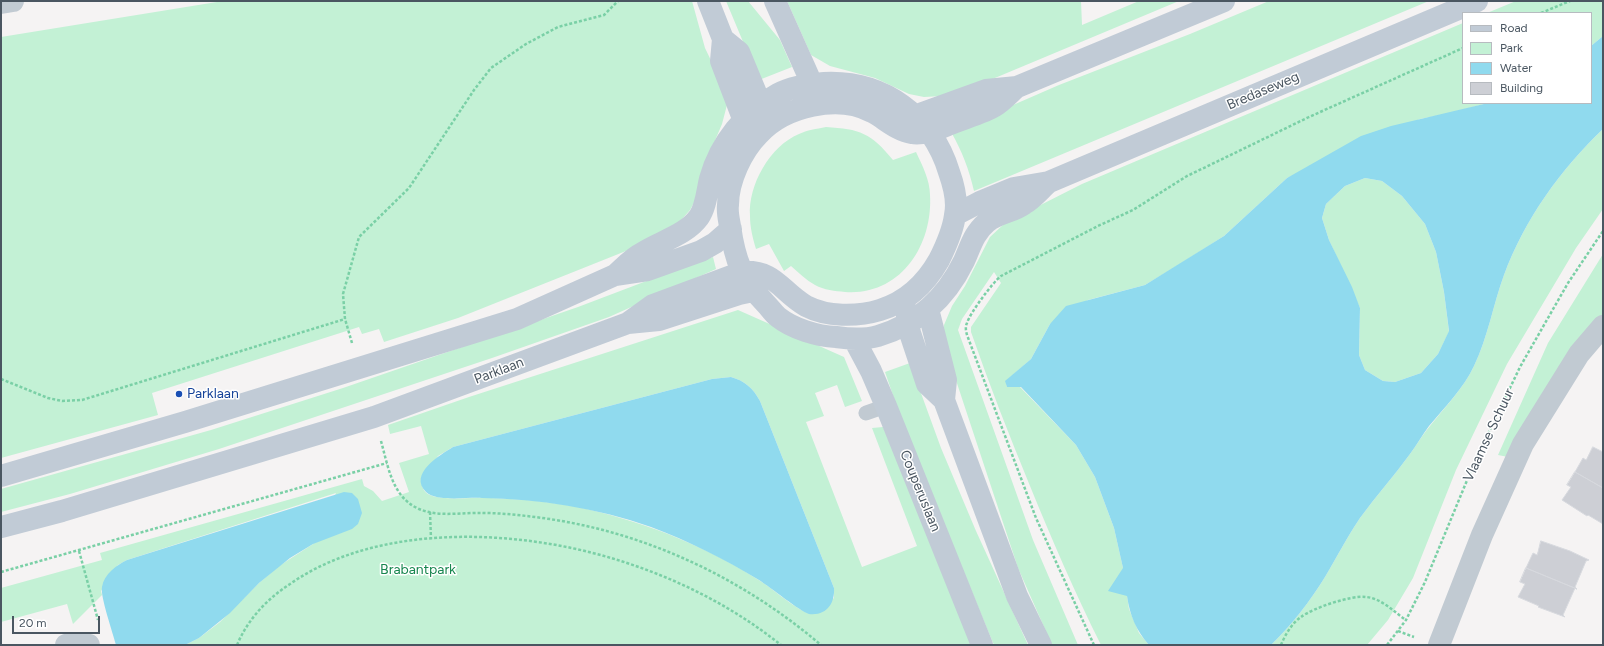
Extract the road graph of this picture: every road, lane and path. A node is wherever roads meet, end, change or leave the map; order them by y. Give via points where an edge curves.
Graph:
1 (13, 1) edge
2 (618, 1) edge
3 (708, 1) edge
4 (775, 1) edge
5 (1224, 1) edge
6 (1477, 1) edge
7 (1570, 1) edge
8 (1, 3) edge
9 (1543, 12) edge
10 (723, 39) junction
11 (1462, 48) edge
12 (812, 84) junction
13 (1017, 87) junction
14 (761, 105) junction
15 (914, 116) junction
16 (744, 120) junction
17 (768, 126) junction
18 (930, 132) junction
19 (1049, 182) junction
20 (956, 215) junction
21 (730, 229) junction
22 (1603, 231) edge
23 (742, 272) junction
24 (615, 275) junction
25 (753, 291) junction
26 (904, 299) junction
27 (928, 309) junction
28 (345, 319) junction
29 (628, 323) junction
30 (908, 324) junction
31 (1603, 326) edge
32 (854, 339) junction
33 (359, 368) junction
34 (1, 379) edge
35 (944, 400) junction
36 (374, 417) junction
37 (387, 463) junction
38 (1, 476) edge
39 (430, 512) junction
40 (1, 527) edge
41 (431, 539) junction
42 (79, 551) junction
43 (1, 572) edge
44 (1406, 620) junction
45 (99, 623) dead end
46 (66, 645) edge
47 (89, 645) edge
48 (237, 645) edge
49 (781, 645) edge
50 (821, 645) edge
51 (982, 645) edge
52 (1041, 645) edge
53 (1094, 645) edge
54 (1282, 645) edge
55 (1387, 645) edge
56 (1439, 645) edge

1 - 8 street
2 - 28 path via 604,15 558,27 526,44 492,68 474,90 409,188 359,237 343,294
3 - 10 main road
4 - 12 main road
5 - 13 main road
6 - 19 main road, Bredaseweg
7 - 9 path
10 - 14 main road via 739,52
10 - 16 main road via 721,60
11 - 53 path via 1212,164 1133,210 1001,276 968,320 966,335 1036,518
12 - 14 main road via 779,94
12 - 15 main road via 842,82 860,85 900,103
13 - 15 main road via 986,90
13 - 18 main road via 994,107
14 - 16 main road
14 - 17 main road
15 - 18 main road
16 - 24 main road via 733,131 717,160 700,215 691,226 641,253
17 - 18 main road via 788,113 804,107 840,104 871,111 903,130 913,133
17 - 21 main road via 748,149 734,176 728,206
18 - 20 main road via 948,166 956,199
19 - 20 main road, Bredaseweg via 1014,188
19 - 27 main road, Bredaseweg via 1024,205 999,214 987,222 974,236 965,260 944,294
20 - 26 main road via 950,237 932,273
21 - 23 main road
21 - 24 main road via 715,243 701,251 648,270
22 - 44 path, Vlaamse Schuur via 1568,283 1520,367 1475,461 1425,582
23 - 25 main road
23 - 26 main road via 755,271 768,275 806,306 822,312 840,315 878,311
23 - 29 main road, Parklaan via 653,305
24 - 33 main road via 517,319
25 - 29 main road, Parklaan via 659,320
25 - 32 main road via 778,317 793,325 827,336
26 - 30 main road
27 - 30 main road
27 - 35 main road via 946,380
28 - 33 path
28 - 34 path via 82,400 62,401 48,398
29 - 36 main road, Parklaan
30 - 32 main road via 877,336
30 - 35 main road via 927,384
31 - 56 street via 1579,354 1523,444 1482,535
32 - 51 main road, Couperuslaan via 871,371 876,409
33 - 38 main road via 177,425
35 - 52 main road via 1017,596
36 - 37 path
36 - 40 main road, Parklaan via 77,507
37 - 39 path via 401,496 418,509
37 - 42 path
39 - 41 path
39 - 50 path via 509,514 570,522 652,545 737,584 775,609
41 - 48 path via 363,550 313,569 265,604 254,616
41 - 49 path via 477,538 542,542 610,558 670,578 742,617
42 - 43 path
42 - 45 path
44 - 54 path via 1377,600 1366,597 1352,598 1302,616 1286,634
44 - 55 path, Vlaamse Schuur
46 - 47 street

